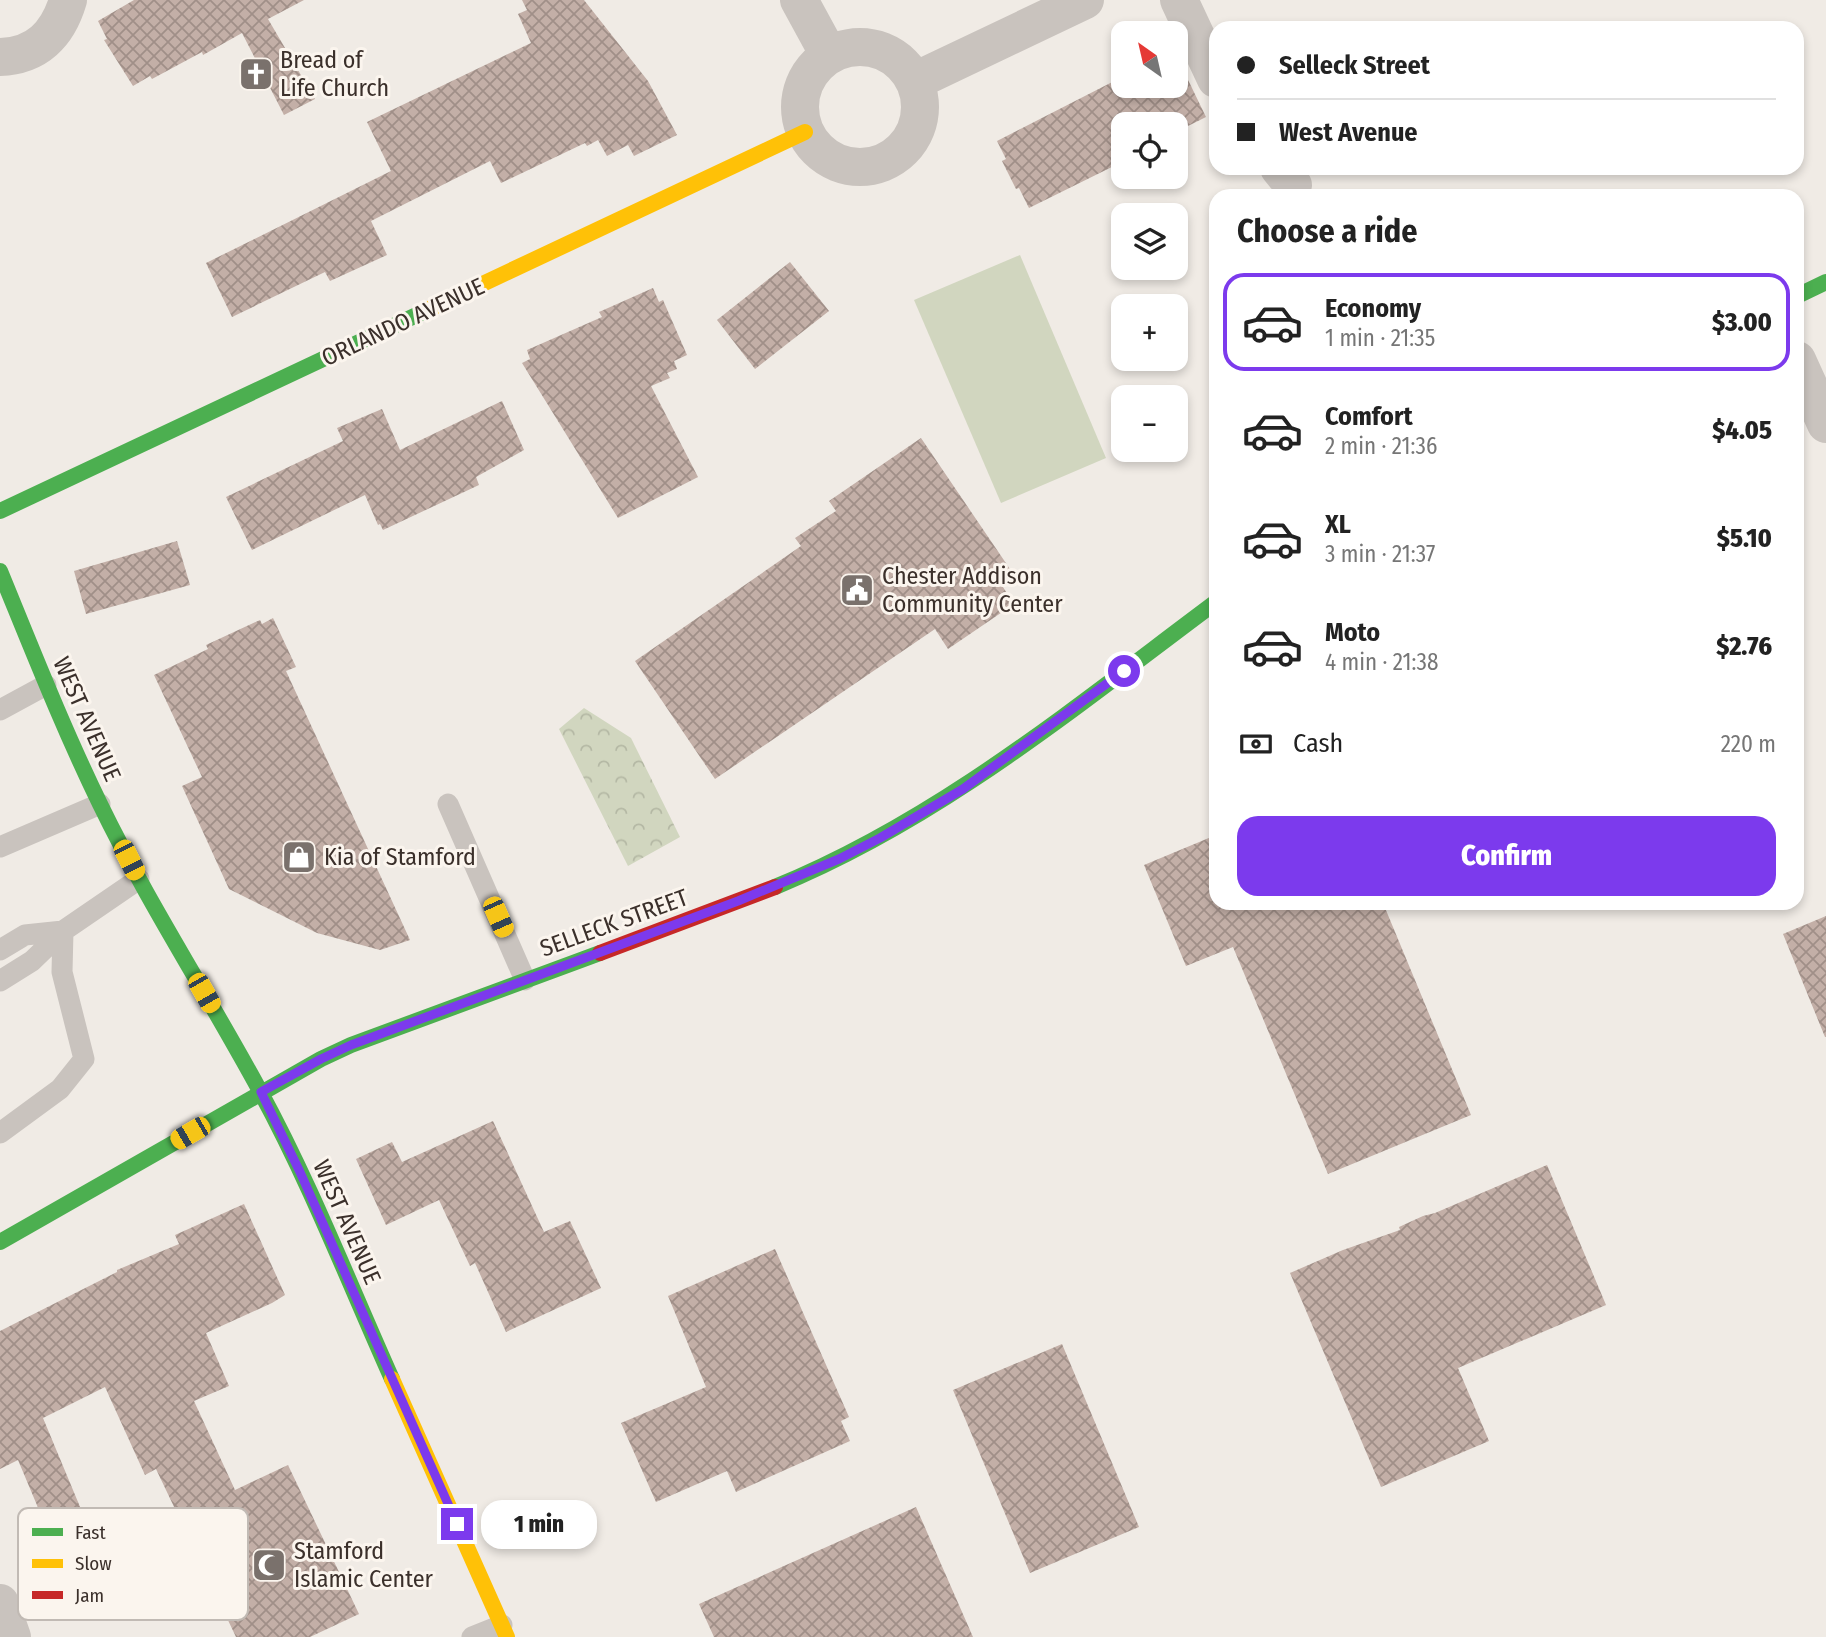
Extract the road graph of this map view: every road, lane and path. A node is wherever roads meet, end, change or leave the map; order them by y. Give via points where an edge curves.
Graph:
1 (68, 0) edge
2 (799, 0) edge
3 (1084, 0) edge
4 (1180, 0) edge
5 (829, 55) junction
6 (0, 57) edge
7 (1209, 64) edge
8 (915, 81) junction
9 (805, 132) junction
10 (1826, 282) edge
11 (1804, 293) edge
12 (1804, 375) edge
13 (1826, 424) edge
14 (0, 511) edge
15 (0, 571) edge
16 (1209, 607) edge
17 (46, 685) junction
18 (0, 710) edge
19 (448, 803) dead end
20 (100, 804) junction
21 (0, 848) edge
22 (139, 879) junction
23 (63, 931) junction
24 (0, 950) edge
25 (525, 980) junction
26 (0, 981) edge
27 (261, 1092) junction
28 (0, 1133) edge
29 (0, 1242) edge
30 (0, 1603) edge
31 (505, 1631) edge
32 (12, 1637) edge
33 (472, 1637) edge

1 - 6 street via 63,19 51,36 35,49
2 - 5 street
3 - 8 street
4 - 7 street
5 - 8 street via 853,47 878,49 899,61
5 - 9 street via 808,76 800,104
8 - 9 street via 920,106 915,132 898,154 874,166 846,166 822,154
9 - 14 street, ORLANDO AVENUE
10 - 11 street
12 - 13 street
15 - 17 street, WEST AVENUE
16 - 25 street, SELLECK STREET via 997,766 880,838 760,893
17 - 18 lane
17 - 20 street, WEST AVENUE
19 - 25 lane
20 - 21 lane
20 - 22 street, WEST AVENUE
22 - 23 lane
22 - 27 street, WEST AVENUE
23 - 24 lane via 25,935
23 - 26 lane via 32,961
23 - 28 lane via 62,972 84,1059 60,1089
25 - 27 street, SELLECK STREET via 351,1045
27 - 29 street, SELLECK STREET
27 - 31 street, WEST AVENUE
30 - 32 street
31 - 33 lane

